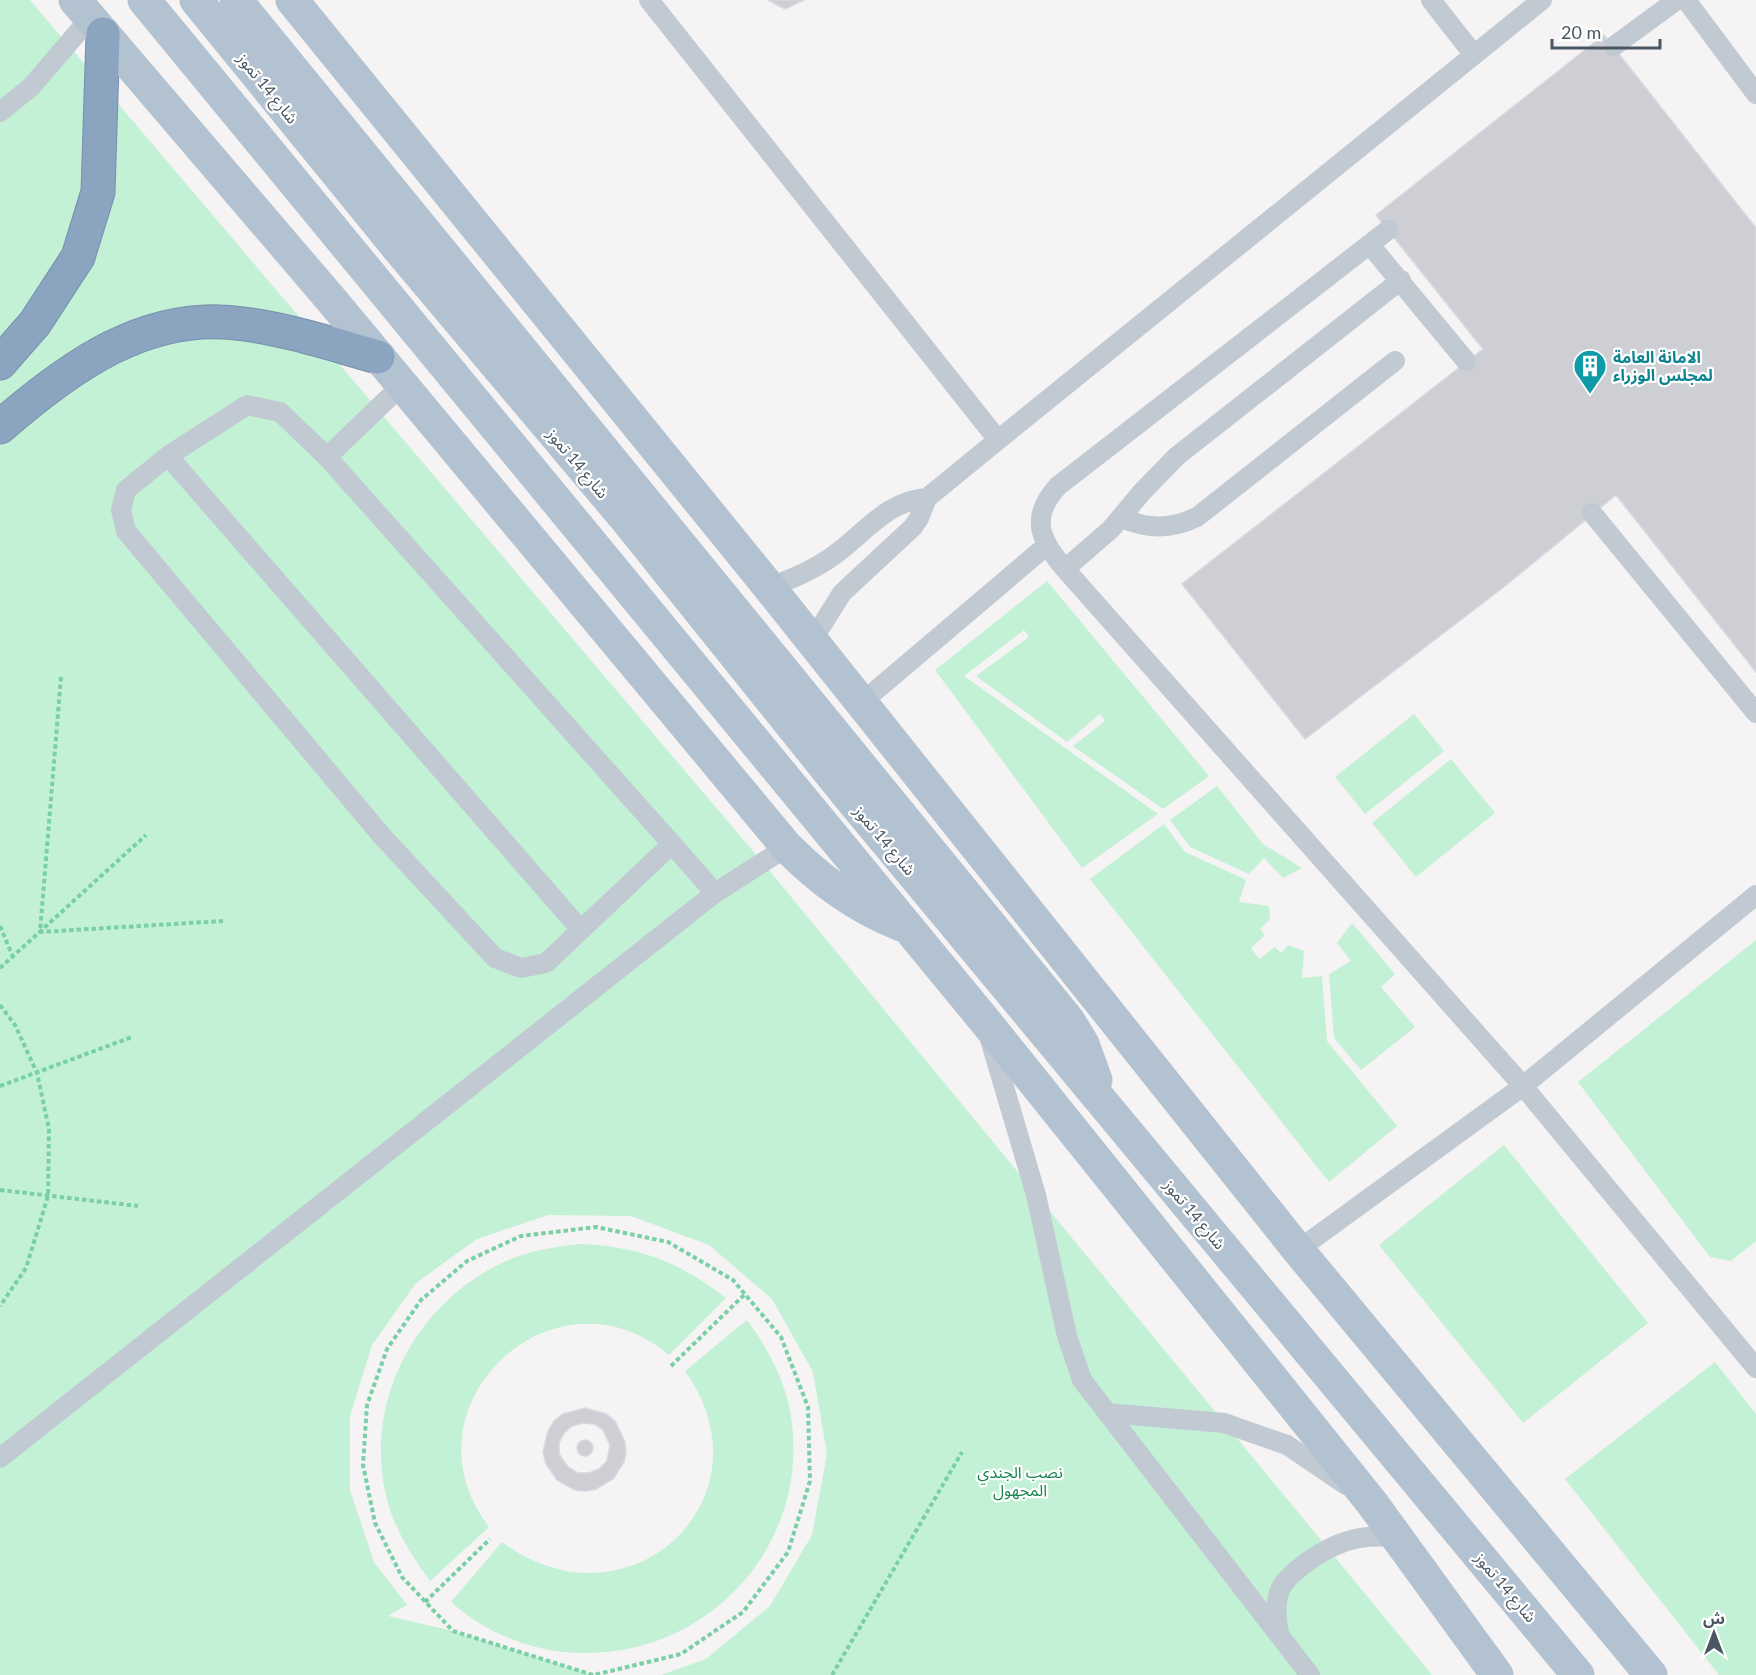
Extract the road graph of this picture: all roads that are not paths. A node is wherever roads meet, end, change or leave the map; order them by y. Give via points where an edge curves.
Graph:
1 (144, 0) edge
2 (196, 0) edge
3 (236, 0) edge
4 (649, 0) edge
5 (1431, 0) edge
6 (1542, 0) edge
7 (1677, 0) edge
8 (1686, 0) edge
9 (299, 6) edge
10 (89, 17) edge
11 (1614, 46) dead end
12 (1474, 55) junction
13 (1756, 94) edge
14 (0, 112) edge
15 (1388, 230) dead end
16 (1370, 244) junction
17 (1401, 280) junction
18 (378, 357) junction
19 (1395, 361) dead end
20 (1466, 361) dead end
21 (0, 363) edge
22 (402, 385) junction
23 (0, 427) edge
24 (998, 440) junction
25 (168, 456) junction
26 (327, 457) junction
27 (927, 498) junction
28 (1592, 513) dead end
29 (1121, 518) junction
30 (1046, 546) junction
31 (1065, 569) junction
32 (770, 587) junction
33 (812, 641) junction
34 (861, 703) junction
35 (1756, 712) edge
36 (672, 844) junction
37 (787, 847) junction
38 (715, 893) junction
39 (1756, 895) edge
40 (908, 928) junction
41 (580, 930) junction
42 (985, 1021) junction
43 (1523, 1086) junction
44 (1100, 1099) junction
45 (1298, 1250) junction
46 (1756, 1368) edge
47 (1107, 1413) junction
48 (0, 1458) edge
49 (1372, 1503) junction
50 (1397, 1538) junction
51 (1280, 1636) junction
52 (1310, 1675) edge
53 (1497, 1675) edge
54 (1578, 1675) edge
55 (1651, 1675) edge

1 - 40 main road
2 - 44 main road, شارع 14 تموز
3 - 44 main road via 1069,1021 1095,1074
4 - 24 lane
5 - 12 lane
6 - 12 lane
7 - 11 lane
8 - 13 lane
9 - 32 main road
10 - 14 lane via 31,87
10 - 18 main road
10 - 21 highway via 98,192 78,257 35,323
12 - 24 lane
15 - 16 lane
16 - 17 lane
16 - 30 lane via 1058,486 1043,508 1041,534
17 - 20 lane
17 - 29 lane via 1177,456
18 - 22 main road
18 - 23 highway via 242,323 182,323 114,344 49,384
19 - 29 lane via 1197,517 1167,527 1136,524
22 - 26 lane
22 - 37 main road
24 - 27 lane
25 - 26 lane via 247,405 280,412
25 - 41 lane
25 - 41 lane via 126,490 121,510 126,531 382,836 495,958 520,968 546,963
26 - 36 lane
27 - 32 lane via 893,507 820,564
27 - 33 lane via 913,527 842,593
28 - 35 lane
29 - 31 lane
30 - 31 lane
30 - 34 lane
31 - 43 lane
32 - 33 main road
33 - 34 main road
34 - 45 main road
36 - 38 lane
36 - 41 lane
37 - 38 lane
37 - 40 main road via 842,896
38 - 48 lane
39 - 43 lane
40 - 42 main road
42 - 47 lane via 1036,1195 1075,1364
42 - 49 main road
43 - 45 lane
43 - 46 lane
44 - 54 main road, شارع 14 تموز
45 - 55 main road
47 - 49 lane via 1240,1427 1287,1445
47 - 51 lane
49 - 50 main road
50 - 51 lane via 1377,1535 1339,1543 1294,1572 1281,1587 1276,1604
50 - 53 main road
51 - 52 lane

